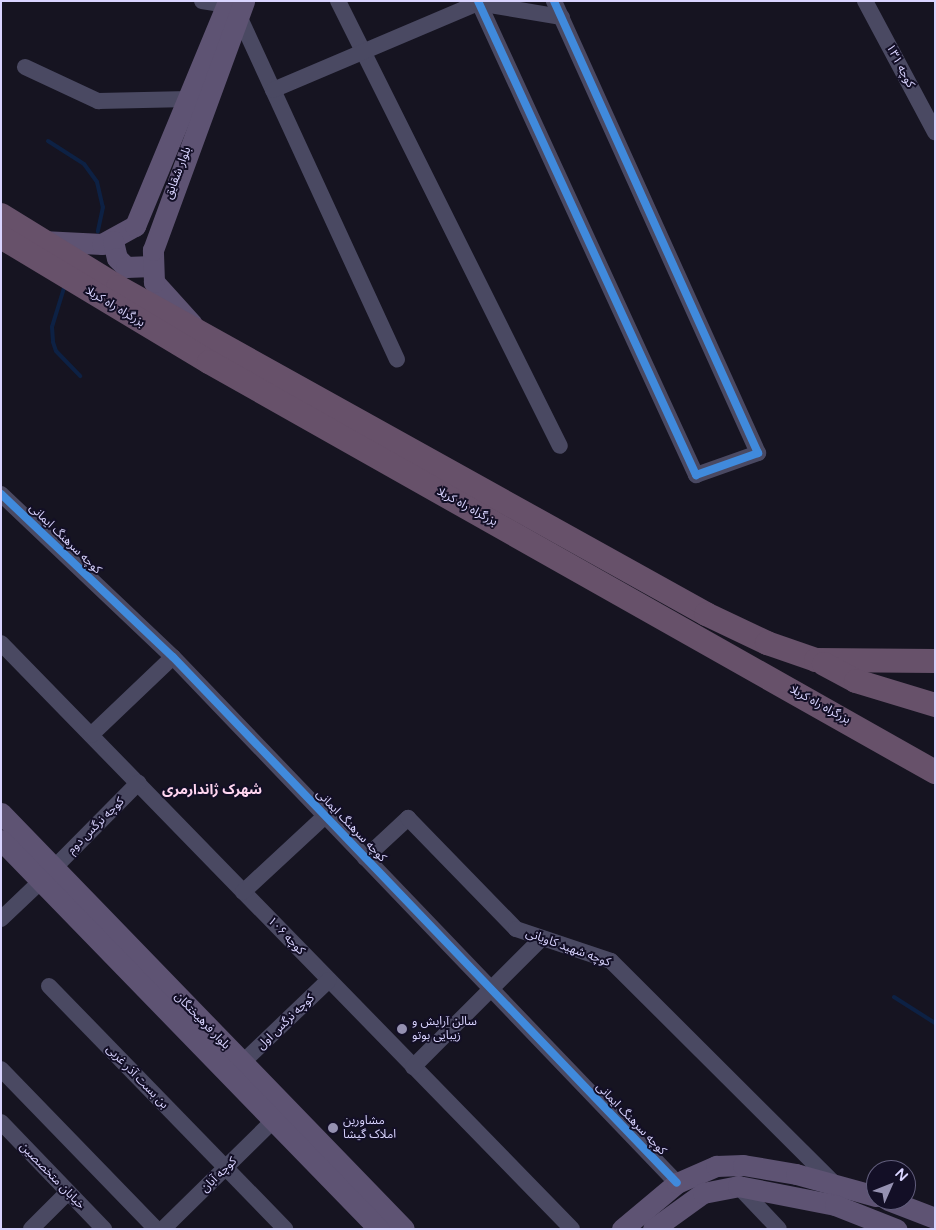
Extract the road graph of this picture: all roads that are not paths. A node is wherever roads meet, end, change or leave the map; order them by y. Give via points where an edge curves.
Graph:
1 (202, 1) edge
2 (338, 1) edge
3 (554, 1) edge
4 (865, 1) edge
5 (478, 2) edge
6 (234, 6) edge
7 (562, 17) junction
8 (363, 51) junction
9 (25, 67) dead end
10 (273, 90) junction
11 (189, 100) junction
12 (935, 132) edge
13 (1, 215) edge
14 (1, 237) edge
15 (113, 241) junction
16 (42, 242) junction
17 (152, 266) junction
18 (203, 334) junction
19 (397, 359) dead end
20 (560, 446) dead end
21 (1, 494) edge
22 (1, 643) edge
23 (173, 657) junction
24 (816, 660) junction
25 (935, 661) edge
26 (935, 705) edge
27 (862, 730) junction
28 (91, 735) junction
29 (935, 763) edge
30 (935, 772) edge
31 (138, 784) junction
32 (1, 813) edge
33 (325, 816) junction
34 (1, 840) edge
35 (365, 858) junction
36 (48, 874) junction
37 (243, 892) junction
38 (1, 919) edge
39 (542, 938) junction
40 (329, 980) junction
41 (49, 986) dead end
42 (490, 988) junction
43 (242, 1063) junction
44 (413, 1066) junction
45 (1, 1070) edge
46 (274, 1120) junction
47 (1, 1122) edge
48 (226, 1168) junction
49 (677, 1182) junction
50 (834, 1182) junction
51 (738, 1186) junction
52 (68, 1192) junction
53 (866, 1193) edge
54 (914, 1210) edge
55 (855, 1213) junction
56 (935, 1218) edge
57 (890, 1228) edge
58 (31, 1229) edge
59 (104, 1229) edge
60 (156, 1229) edge
61 (163, 1229) edge
62 (285, 1229) edge
63 (379, 1229) edge
64 (404, 1229) edge
65 (572, 1229) edge
66 (622, 1229) edge
67 (653, 1229) edge
68 (779, 1229) edge

1 - 6 street
2 - 8 street
3 - 7 street
4 - 12 street, کوچه ۱۳۱
5 - 7 street
5 - 7 street via 696,475 758,453
5 - 8 street
6 - 10 street
6 - 11 main road, بلوار شقایق
6 - 17 main road, بلوار شقایق via 161,218
8 - 10 street
8 - 20 street
9 - 11 street via 98,101
10 - 19 street
11 - 15 main road, بلوار شقایق via 143,214
13 - 16 highway, بزرگراه راه کربلا
14 - 27 highway, بزرگراه راه کربلا via 209,362
15 - 16 main road
15 - 17 main road via 117,258 126,267
16 - 18 highway, بزرگراه راه کربلا
17 - 18 main road via 154,282
18 - 24 highway, بزرگراه راه کربلا via 697,610 767,643
21 - 23 street, کوچه سرهنگ ایمانی
22 - 28 street, کوچه ۱۰۶
23 - 28 street
23 - 33 street, کوچه سرهنگ ایمانی
24 - 25 highway, بزرگراه راه کربلا
24 - 26 highway via 856,680
27 - 29 highway
27 - 30 highway, بزرگراه راه کربلا
28 - 31 street, کوچه ۱۰۶
31 - 36 street, کوچه نرگس دوم
31 - 37 street, کوچه ۱۰۶
32 - 36 main road, بلوار فرهیختگان
33 - 35 street, کوچه سرهنگ ایمانی
33 - 37 street
34 - 36 main road, بلوار فرهیختگان
35 - 39 street, کوچه شهید کاویانی via 408,818 516,929
35 - 42 street, کوچه سرهنگ ایمانی
36 - 38 street, کوچه نرگس دوم
36 - 43 main road, بلوار فرهیختگان
36 - 46 main road, بلوار فرهیختگان
37 - 40 street, کوچه ۱۰۶
39 - 42 street
39 - 50 street, کوچه شهید کاویانی via 611,961
40 - 43 street, کوچه نرگس اول
40 - 44 street, کوچه ۱۰۶
41 - 48 street, بن بست آذر غربی
42 - 44 street
42 - 49 street, کوچه سرهنگ ایمانی
43 - 64 main road, بلوار فرهیختگان
44 - 65 street, کوچه ۱۰۶
45 - 60 street
46 - 48 street, کوچه آبان
46 - 63 main road, بلوار فرهیختگان
47 - 52 street, خیابان متخصصین
48 - 61 street, کوچه آبان
48 - 62 street, بن بست آذر غربی
49 - 50 main road via 716,1166 743,1165
49 - 66 main road
50 - 53 main road
50 - 55 street, کوچه شهید کاویانی
51 - 55 main road
51 - 67 main road via 703,1193
51 - 68 street
52 - 58 street
52 - 59 street, خیابان متخصصین
54 - 56 main road
55 - 57 main road

